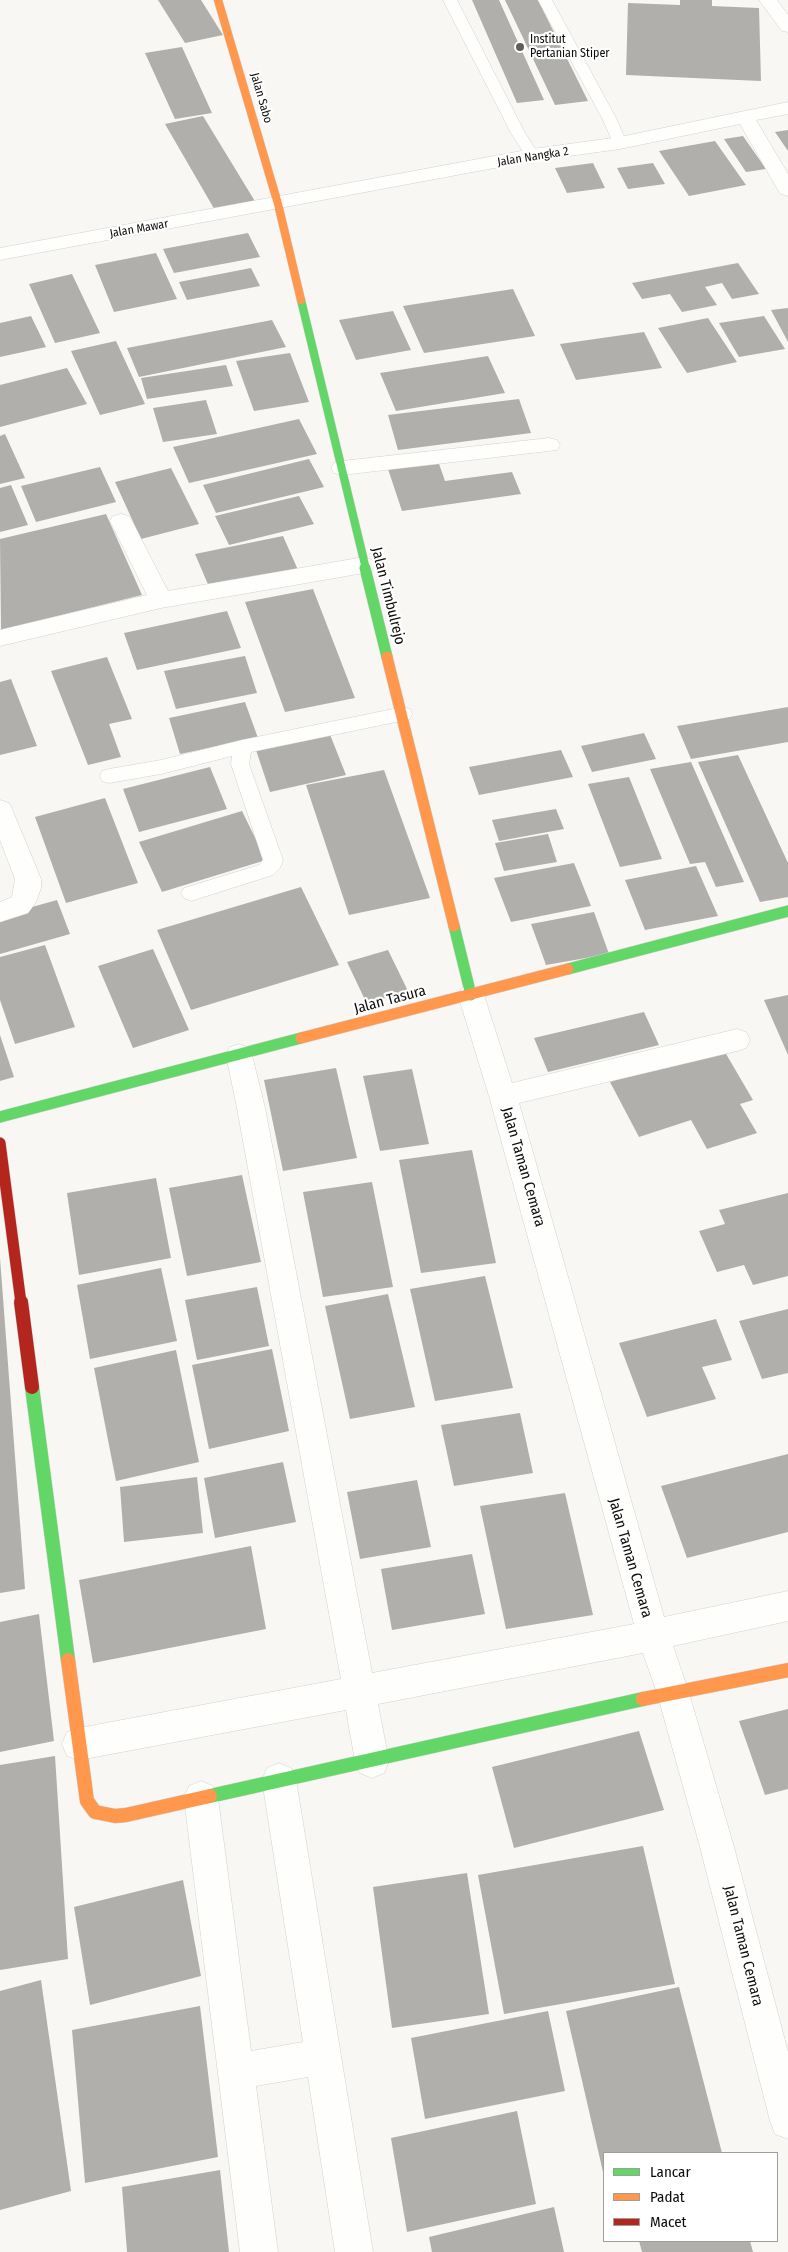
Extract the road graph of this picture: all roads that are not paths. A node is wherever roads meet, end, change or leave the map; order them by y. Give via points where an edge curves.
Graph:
1 (218, 0) edge
2 (450, 0) edge
3 (545, 0) edge
4 (768, 0) edge
5 (788, 27) edge
6 (788, 108) edge
7 (746, 117) junction
8 (620, 143) junction
9 (532, 156) junction
10 (788, 190) edge
11 (278, 204) junction
12 (0, 254) edge
13 (549, 445) dead end
14 (342, 468) junction
15 (121, 521) dead end
16 (364, 565) junction
17 (161, 600) junction
18 (0, 638) edge
19 (402, 714) junction
20 (242, 747) junction
21 (109, 776) dead end
22 (0, 809) edge
23 (191, 893) dead end
24 (0, 912) edge
25 (788, 912) edge
26 (471, 995) junction
27 (737, 1040) dead end
28 (239, 1055) junction
29 (503, 1096) junction
30 (0, 1118) edge
31 (0, 1143) edge
32 (788, 1606) edge
33 (652, 1636) junction
34 (788, 1670) edge
35 (359, 1690) junction
36 (673, 1693) junction
37 (79, 1744) junction
38 (372, 1761) junction
39 (279, 1780) junction
40 (201, 1798) junction
41 (323, 2056) junction
42 (236, 2072) junction
43 (788, 2121) edge
44 (259, 2252) edge
45 (354, 2252) edge

1 - 11 street, Jalan Sabo
2 - 9 lane
3 - 8 lane
4 - 5 street
6 - 7 street, Jalan Nangka 2
7 - 8 street, Jalan Nangka 2
7 - 10 street
8 - 9 street, Jalan Nangka 2
9 - 11 street, Jalan Nangka 2
11 - 12 street, Jalan Mawar
11 - 14 street, Jalan Timbulrejo
13 - 14 street
14 - 16 street, Jalan Timbulrejo
15 - 17 street
16 - 17 street
16 - 19 street, Jalan Timbulrejo
17 - 18 street
19 - 20 lane
19 - 26 street, Jalan Timbulrejo
20 - 21 lane
20 - 23 lane via 240,764 273,860 266,870
22 - 24 street via 24,867 28,888 26,898 19,906
25 - 26 street, Jalan Tasura
26 - 28 street, Jalan Tasura
26 - 29 street, Jalan Taman Cemara
27 - 29 street
28 - 30 street, Jalan Tasura
28 - 35 street
29 - 33 street, Jalan Taman Cemara
31 - 37 street
32 - 33 street
33 - 35 street
33 - 36 street, Jalan Taman Cemara
34 - 36 street
35 - 37 street
35 - 38 street
36 - 38 street
36 - 43 street, Jalan Taman Cemara via 717,1846
37 - 40 street via 87,1801 95,1812 115,1816
38 - 39 street
39 - 40 street
39 - 41 street
40 - 42 street
41 - 42 street
41 - 45 street
42 - 44 street

